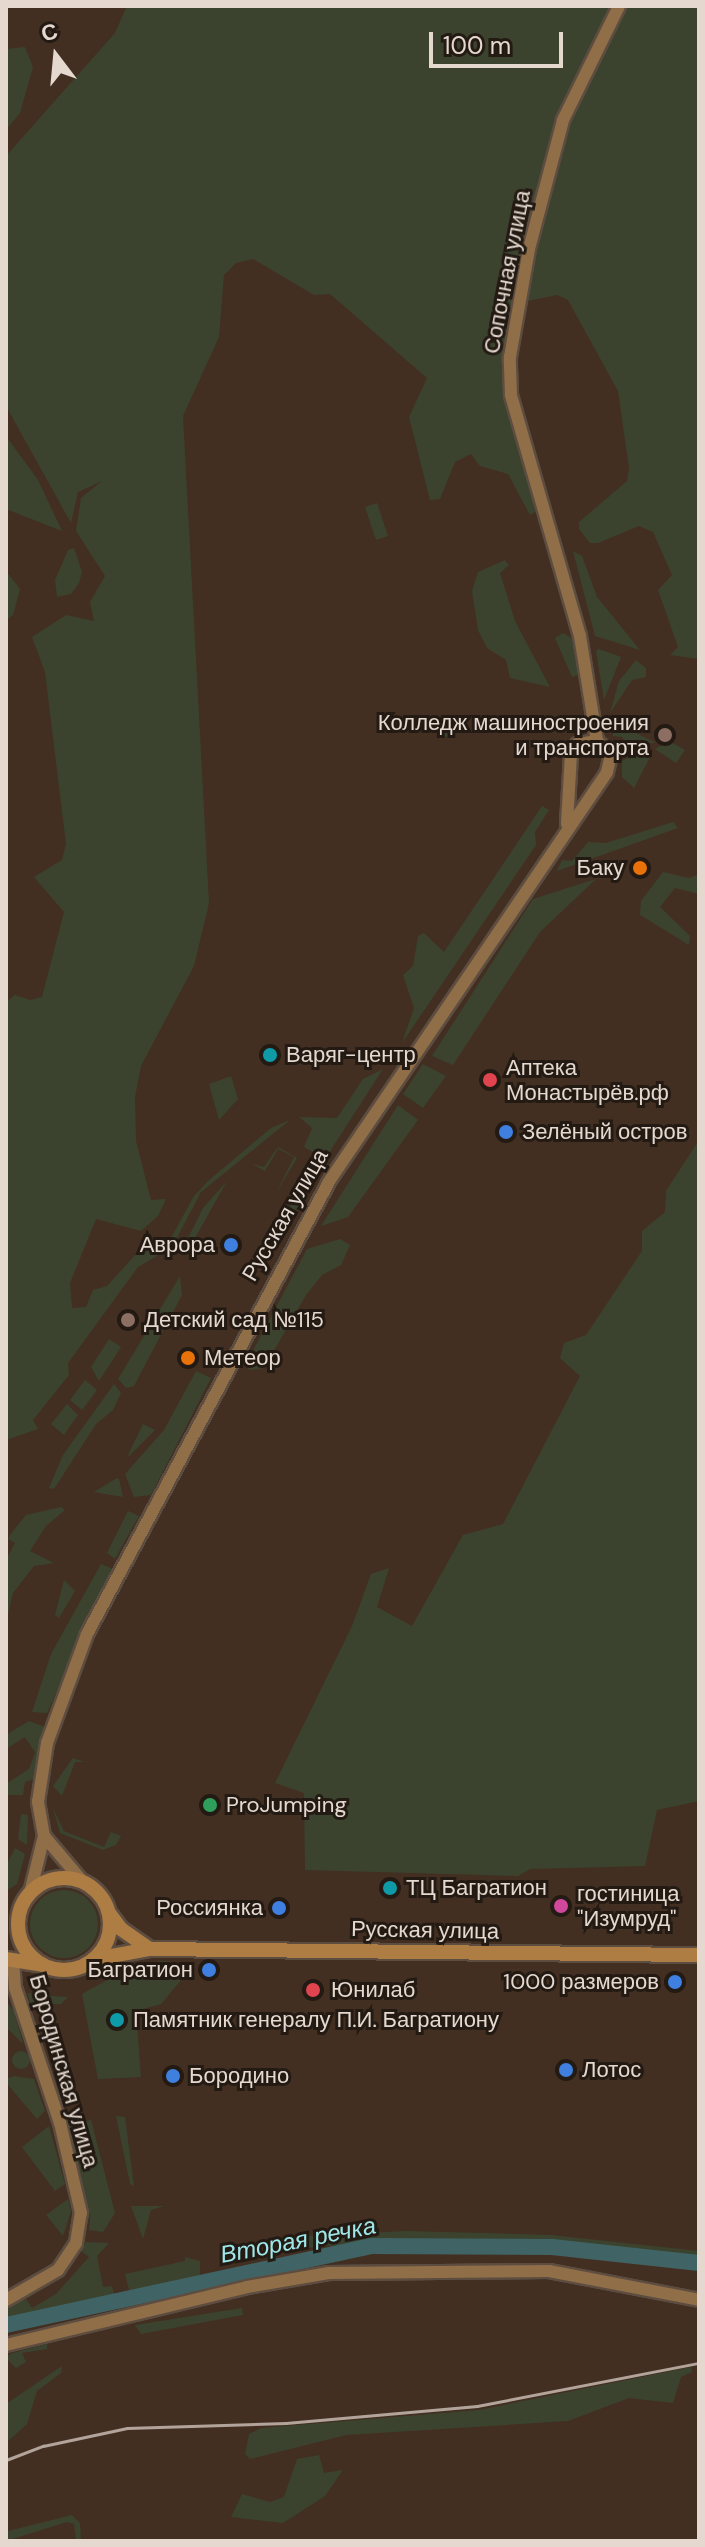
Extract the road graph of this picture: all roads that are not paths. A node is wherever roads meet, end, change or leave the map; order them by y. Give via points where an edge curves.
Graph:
1 (619, 6) edge
2 (597, 741) junction
3 (567, 824) junction
4 (44, 1836) junction
5 (83, 1882) junction
6 (30, 1893) junction
7 (20, 1912) junction
8 (109, 1913) junction
9 (6, 1926) edge
10 (150, 1949) junction
11 (699, 1955) edge
12 (95, 1959) junction
13 (10, 1960) edge
14 (43, 1965) junction
15 (6, 2300) edge
16 (699, 2300) edge
17 (6, 2345) edge

1 - 2 main road, Сопочная улица via 563,120 529,249 510,357 511,395 580,636
2 - 3 main road via 577,744 571,754
2 - 3 main road, Русская улица via 611,755 610,766
3 - 4 main road, Русская улица via 306,1219 121,1567 52,1721 39,1786
4 - 5 main road
4 - 6 main road, Русская улица
5 - 6 main road via 51,1880
5 - 8 main road via 98,1892
6 - 7 main road
7 - 9 main road
7 - 14 main road via 25,1948
8 - 10 main road via 121,1929
8 - 12 main road via 109,1936
10 - 11 main road, Русская улица
10 - 12 main road, Русская улица
12 - 14 main road via 70,1969
13 - 14 main road
13 - 15 main road, Бородинская улица via 57,2110 81,2213 76,2243 58,2270
16 - 17 main road via 549,2271 329,2273 247,2287

